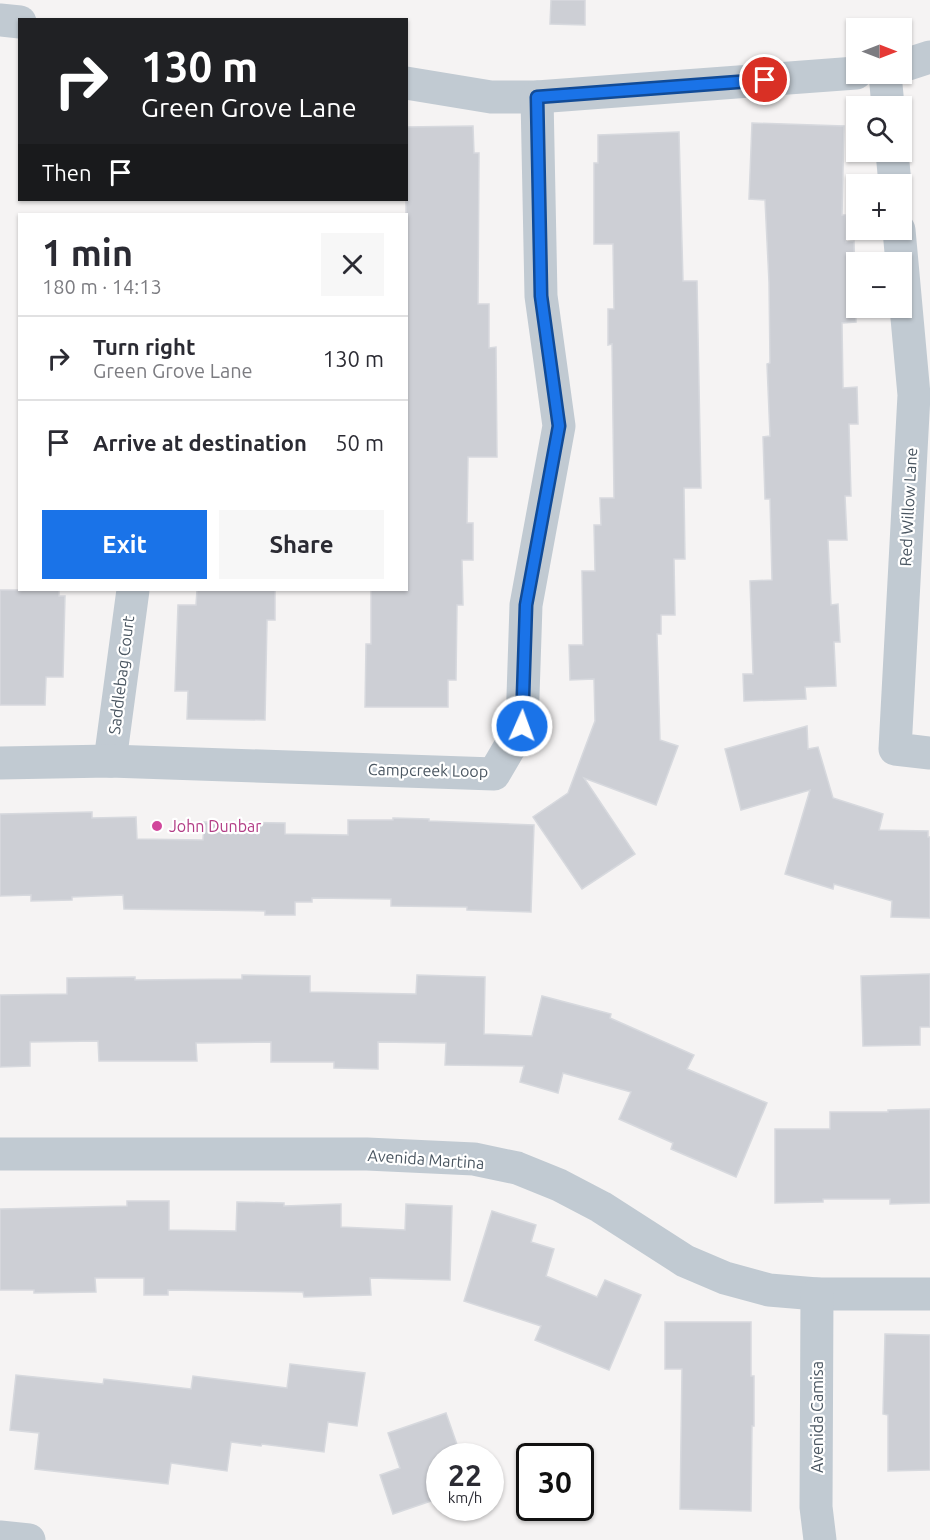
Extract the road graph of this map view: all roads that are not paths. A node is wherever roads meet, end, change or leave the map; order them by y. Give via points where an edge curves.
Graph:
1 (0, 20) edge
2 (18, 22) edge
3 (930, 57) edge
4 (912, 63) edge
5 (846, 74) edge
6 (408, 82) edge
7 (537, 97) junction
8 (900, 240) edge
9 (133, 591) edge
10 (930, 753) edge
11 (110, 761) junction
12 (0, 763) edge
13 (0, 1154) edge
14 (817, 1294) junction
15 (930, 1294) edge
16 (0, 1537) edge
17 (29, 1540) edge
18 (820, 1540) edge

1 - 2 street
3 - 4 street
5 - 7 street
6 - 7 street via 491,97
7 - 11 street, Campcreek Loop via 541,296 559,426 526,605 522,726 494,774
8 - 10 street, Red Willow Lane via 914,394 895,749
9 - 11 street, Saddlebag Court
11 - 12 street, Campcreek Loop
13 - 14 street, Avenida Martina via 367,1154 474,1159 518,1168 559,1185 601,1207 685,1262 724,1278 769,1290
14 - 15 street, Avenida Martina
14 - 18 street, Avenida Camisa via 816,1507
16 - 17 street

